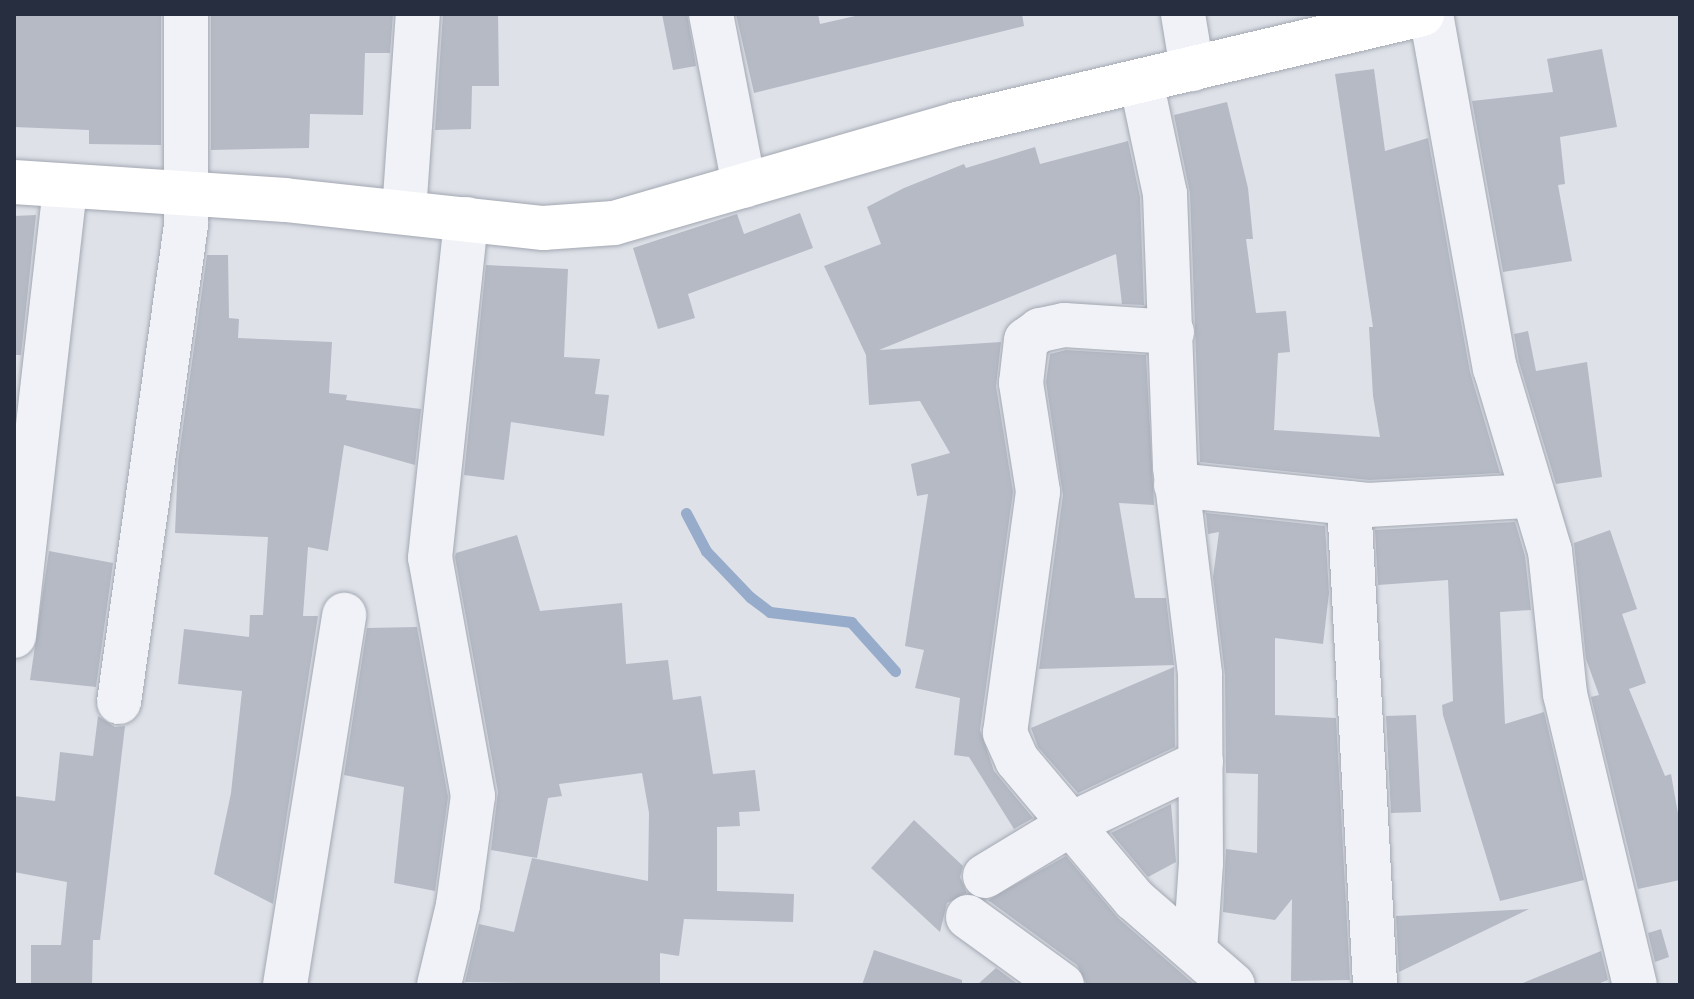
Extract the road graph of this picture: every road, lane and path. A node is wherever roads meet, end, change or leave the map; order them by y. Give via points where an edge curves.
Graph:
1 (186, 14) edge
2 (418, 14) edge
3 (711, 14) edge
4 (1183, 14) edge
5 (1422, 14) edge
6 (1431, 14) edge
7 (1192, 69) junction
8 (1141, 81) junction
9 (14, 182) edge
10 (65, 186) junction
11 (744, 186) junction
12 (187, 194) junction
13 (404, 212) junction
14 (466, 219) junction
15 (1172, 332) junction
16 (1176, 485) junction
17 (1531, 496) junction
18 (1349, 503) junction
19 (344, 615) dead end
20 (14, 636) edge
21 (119, 702) dead end
22 (1201, 762) junction
23 (1071, 824) junction
24 (985, 876) dead end
25 (968, 917) dead end
26 (1195, 950) junction
27 (285, 985) edge
28 (439, 985) edge
29 (1062, 985) edge
30 (1233, 985) edge
31 (1375, 985) edge
32 (1635, 985) edge

1 - 12 street
2 - 13 street
3 - 11 street
4 - 7 street
5 - 7 main road
6 - 17 street via 1495,368
7 - 8 main road
8 - 11 main road via 957,124
8 - 15 street via 1165,194
9 - 10 main road
10 - 12 main road
10 - 20 street
11 - 14 main road via 614,223 543,228
12 - 13 main road
12 - 21 street
13 - 14 main road
14 - 28 street via 430,558 473,796 458,905
15 - 16 street
15 - 23 street via 1064,325 1040,330 1026,340 1021,357 1038,492 1005,733 1017,760
16 - 18 street
16 - 22 street via 1200,675
17 - 18 street
17 - 32 street via 1552,560 1565,694
18 - 31 street
19 - 27 street
22 - 23 street
22 - 26 street
23 - 24 street
23 - 26 street via 1134,899
25 - 29 street
26 - 30 street

